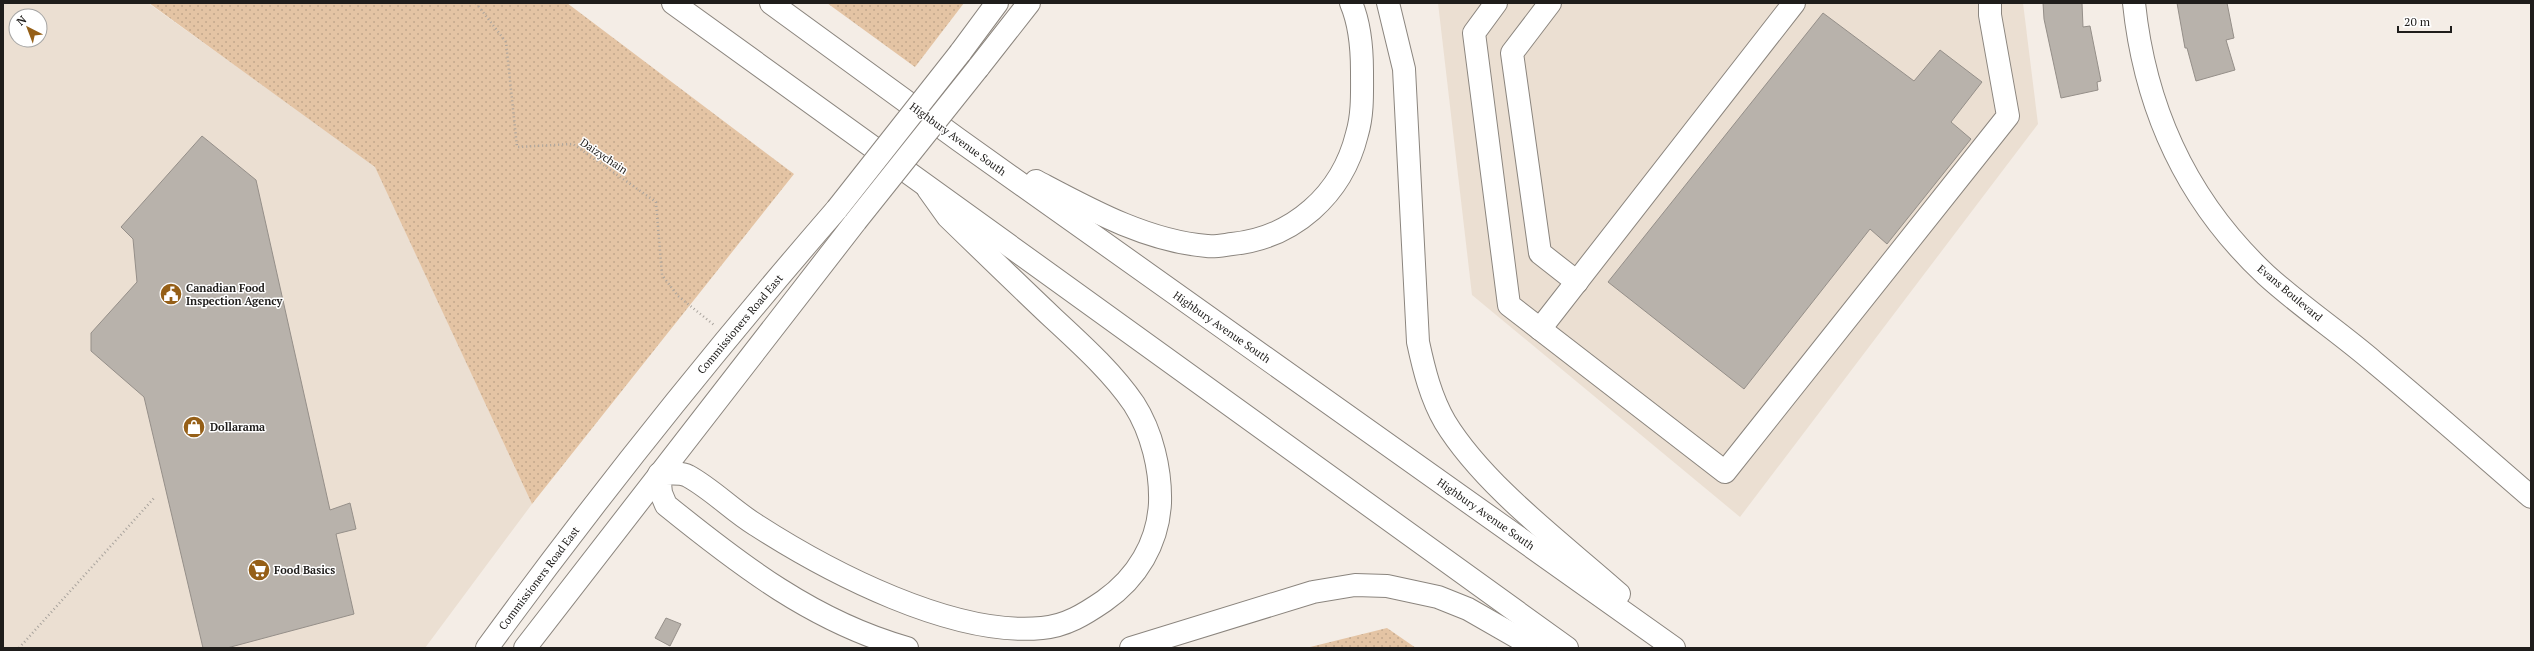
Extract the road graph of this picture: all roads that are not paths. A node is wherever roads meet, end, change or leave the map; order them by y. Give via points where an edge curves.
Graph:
1 (673, 3) edge
2 (771, 3) edge
3 (997, 3) edge
4 (1029, 3) edge
5 (1351, 3) edge
6 (1388, 3) edge
7 (1496, 3) edge
8 (1550, 3) edge
9 (1990, 3) edge
10 (2134, 3) edge
11 (1785, 6) edge
12 (959, 140) junction
13 (928, 188) junction
14 (1577, 282) junction
15 (1540, 329) junction
16 (633, 455) junction
17 (659, 474) junction
18 (2531, 497) edge
19 (487, 648) edge
20 (525, 648) edge
21 (907, 648) edge
22 (1130, 648) edge
23 (1536, 648) edge
24 (1567, 648) edge
25 (1674, 648) edge
26 (1680, 648) edge

1 - 13 main road
2 - 12 main road, Highbury Avenue South
3 - 16 main road, Commissioners Road East, bridge via 960,54 837,209
4 - 17 main road, bridge
5 - 12 main road via 1356,15 1359,36 1362,85 1357,135 1348,158 1334,186 1315,208 1275,234 1253,242 1209,247 1178,242 1127,226
6 - 26 main road via 1404,69 1418,342 1428,383 1445,422 1469,456 1498,487
7 - 15 main road via 1474,33 1509,305
8 - 14 main road via 1512,53 1540,253
9 - 15 main road via 2008,116 1725,472
10 - 18 main road, Evans Boulevard via 2146,67 2170,145 2185,175 2221,225 2266,274 2374,362
11 - 14 main road
12 - 25 main road, Highbury Avenue South
13 - 17 main road via 948,217 1101,364 1135,405 1158,464 1160,485 1156,528 1146,554 1133,575 1110,597 1074,620 1044,628 1008,629 989,625 934,612 891,597 802,554 753,524 687,475
13 - 24 main road
14 - 15 main road
16 - 17 main road
16 - 19 main road, Commissioners Road East via 561,546
17 - 20 main road
17 - 21 main road via 661,492 666,505 735,560 778,590 821,615 871,638
22 - 23 main road via 1313,592 1355,585 1387,586 1438,597 1468,609

